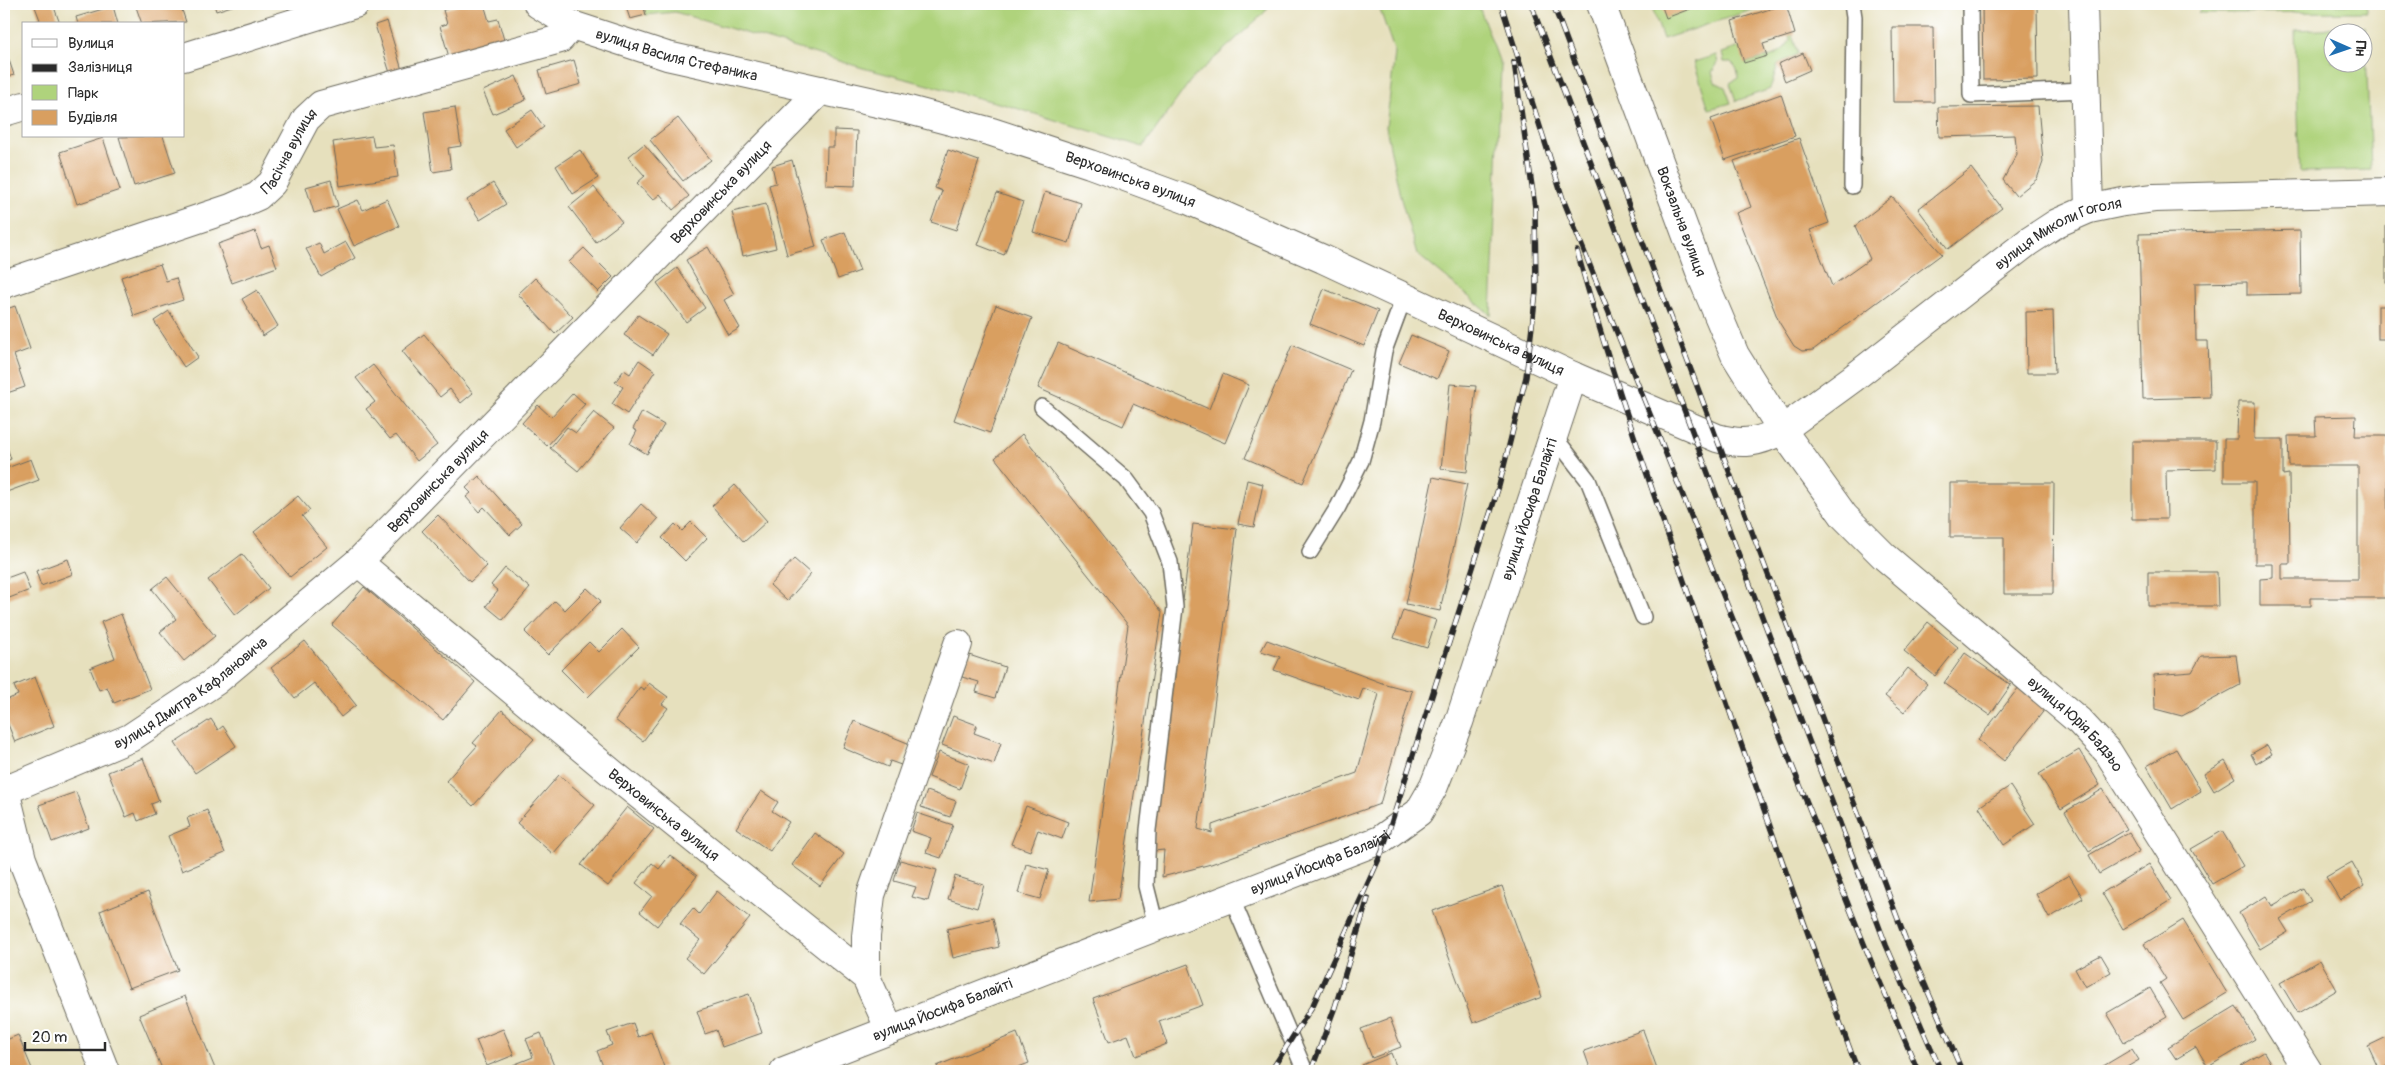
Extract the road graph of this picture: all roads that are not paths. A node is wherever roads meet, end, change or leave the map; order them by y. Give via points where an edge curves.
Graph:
1 (355, 4) edge
2 (538, 4) edge
3 (1601, 4) edge
4 (1852, 4) edge
5 (1970, 4) edge
6 (2083, 4) edge
7 (572, 25) junction
8 (185, 56) edge
9 (821, 90) junction
10 (2085, 90) junction
11 (22, 107) edge
12 (4, 112) edge
13 (1852, 186) dead end
14 (2391, 192) edge
15 (2089, 208) junction
16 (4, 284) edge
17 (1404, 297) junction
18 (1572, 376) junction
19 (1042, 407) dead end
20 (1782, 430) junction
21 (1554, 435) junction
22 (1310, 552) dead end
23 (358, 562) junction
24 (1643, 617) dead end
25 (958, 644) dead end
26 (4, 789) edge
27 (1231, 897) junction
28 (1156, 926) junction
29 (866, 977) junction
30 (890, 1030) junction
31 (105, 1071) edge
32 (784, 1071) edge
33 (1305, 1071) edge
34 (2308, 1071) edge

1 - 8 street
2 - 7 street, вулиця Василя Стефаника
3 - 20 street, Вокзальна вулиця via 1702,277 1735,354
4 - 13 lane
5 - 10 lane via 1972,95
6 - 10 street
7 - 9 street, вулиця Василя Стефаника via 667,56
7 - 16 street, Пасічна вулиця via 560,39 321,105 306,119 272,183 258,196
9 - 17 street, Верховинська вулиця via 905,108 1090,164 1188,200
9 - 23 street, Верховинська вулиця
10 - 15 street
11 - 12 street
14 - 15 street, вулиця Миколи Гоголя via 2154,198
15 - 20 street, вулиця Миколи Гоголя via 2028,242
17 - 18 street, Верховинська вулиця
17 - 22 lane via 1384,351 1372,421 1361,460 1338,507
18 - 20 street, Верховинська вулиця via 1734,443 1753,443
18 - 21 street, вулиця Йосифа Балайті
19 - 28 lane via 1126,479 1151,513 1170,562 1175,607 1163,695 1146,886
20 - 34 street, вулиця Юрія Бадзьо via 1844,516 1884,556 2079,721 2108,752
21 - 24 lane via 1588,480
21 - 27 street, вулиця Йосифа Балайті via 1459,722 1434,786 1419,812 1380,840
23 - 26 street, вулиця Дмитра Кафлановича via 216,681 130,738
23 - 29 street, Верховинська вулиця via 613,774
25 - 29 street, Верховинська вулиця via 870,895
26 - 31 street via 22,859
27 - 28 street, вулиця Йосифа Балайті
27 - 33 lane
28 - 30 street, вулиця Йосифа Балайті
29 - 30 street, Верховинська вулиця
30 - 32 street, вулиця Йосифа Балайті

